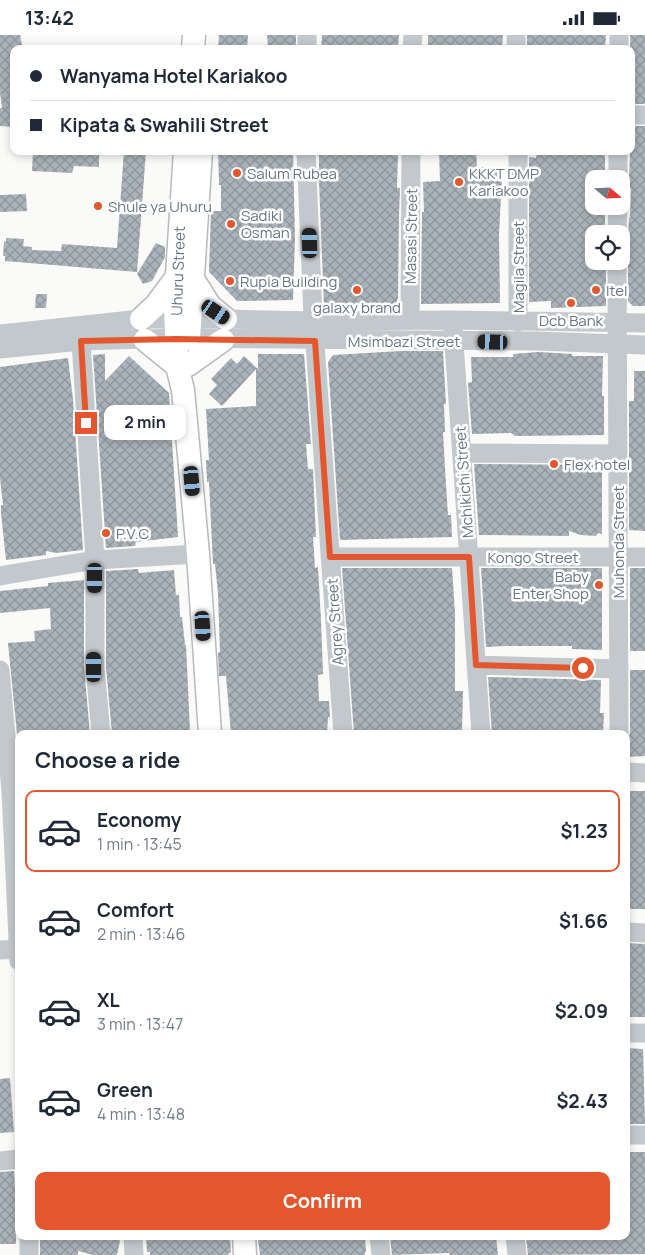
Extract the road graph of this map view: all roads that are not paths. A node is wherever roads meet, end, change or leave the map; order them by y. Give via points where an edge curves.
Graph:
1 (185, 155) edge
2 (200, 155) edge
3 (306, 155) edge
4 (412, 155) edge
5 (518, 155) edge
6 (618, 155) edge
7 (618, 170) edge
8 (617, 270) edge
9 (184, 278) junction
10 (410, 320) junction
11 (453, 320) junction
12 (314, 321) junction
13 (518, 322) junction
14 (616, 322) junction
15 (645, 323) edge
16 (143, 329) junction
17 (183, 329) junction
18 (225, 329) junction
19 (0, 334) edge
20 (81, 341) junction
21 (315, 341) junction
22 (454, 341) junction
23 (617, 343) junction
24 (645, 345) edge
25 (0, 349) edge
26 (182, 365) junction
27 (462, 453) junction
28 (617, 454) junction
29 (198, 554) junction
30 (330, 557) junction
31 (469, 557) junction
32 (618, 557) junction
33 (645, 557) edge
34 (95, 560) junction
35 (0, 576) edge
36 (476, 665) junction
37 (618, 669) junction
38 (0, 670) edge
39 (101, 730) edge
40 (210, 730) edge
41 (343, 730) edge
42 (481, 730) edge
43 (619, 730) edge
44 (630, 772) edge
45 (645, 773) edge
46 (10, 791) edge
47 (15, 890) edge
48 (630, 932) edge
49 (645, 933) edge
50 (15, 949) edge
51 (0, 950) edge
52 (630, 1033) edge
53 (645, 1033) edge
54 (630, 1135) edge
55 (645, 1135) edge
56 (15, 1159) edge
57 (0, 1161) edge
58 (29, 1240) edge
59 (132, 1240) edge
60 (244, 1240) edge
61 (379, 1240) edge
62 (515, 1240) edge
63 (29, 1255) edge
64 (134, 1255) edge
65 (245, 1255) edge
66 (381, 1255) edge
67 (517, 1255) edge

1 - 9 main road, Uhuru Street
2 - 9 main road, Uhuru Street
3 - 12 street, Agrey Street
4 - 10 street, Masasi Street
5 - 13 street, Magila Street
6 - 7 street
8 - 14 street, Muhonda Street
9 - 16 main road via 156,305
9 - 17 main road, Uhuru Street
9 - 18 main road via 210,306
10 - 11 street, Msimbazi Street
10 - 12 street, Msimbazi Street
11 - 13 street, Msimbazi Street
11 - 22 street, Mchikichi Street
12 - 18 street, Msimbazi Street
12 - 21 street, Agrey Street
13 - 14 street, Msimbazi Street
14 - 15 street, Msimbazi Street
14 - 23 street, Muhonda Street
16 - 17 street
16 - 19 street
16 - 20 street
16 - 26 main road
17 - 18 street
17 - 26 main road, Uhuru Street
18 - 21 street, Msimbazi Street
18 - 26 main road
20 - 25 street
20 - 34 street
21 - 22 street, Msimbazi Street
21 - 30 street, Agrey Street
22 - 23 street, Msimbazi Street
22 - 27 street, Mchikichi Street
23 - 24 street, Msimbazi Street
23 - 28 street, Muhonda Street
26 - 29 main road, Uhuru Street
27 - 28 street
27 - 31 street, Mchikichi Street
28 - 32 street, Muhonda Street
29 - 34 street
29 - 40 main road, Uhuru Street
30 - 31 street, Kongo Street
30 - 41 street, Agrey Street
31 - 32 street, Kongo Street
31 - 36 street, Mchikichi Street
32 - 33 street, Kongo Street
32 - 37 street, Muhonda Street
34 - 35 street
34 - 39 street via 94,667
36 - 37 street
36 - 42 street, Mchikichi Street
37 - 43 street, Muhonda Street
38 - 46 street
44 - 45 street
46 - 47 street
48 - 49 street
50 - 51 street
52 - 53 street
54 - 55 street
56 - 57 street
58 - 63 street
59 - 64 street
60 - 65 main road
61 - 66 street
62 - 67 street

